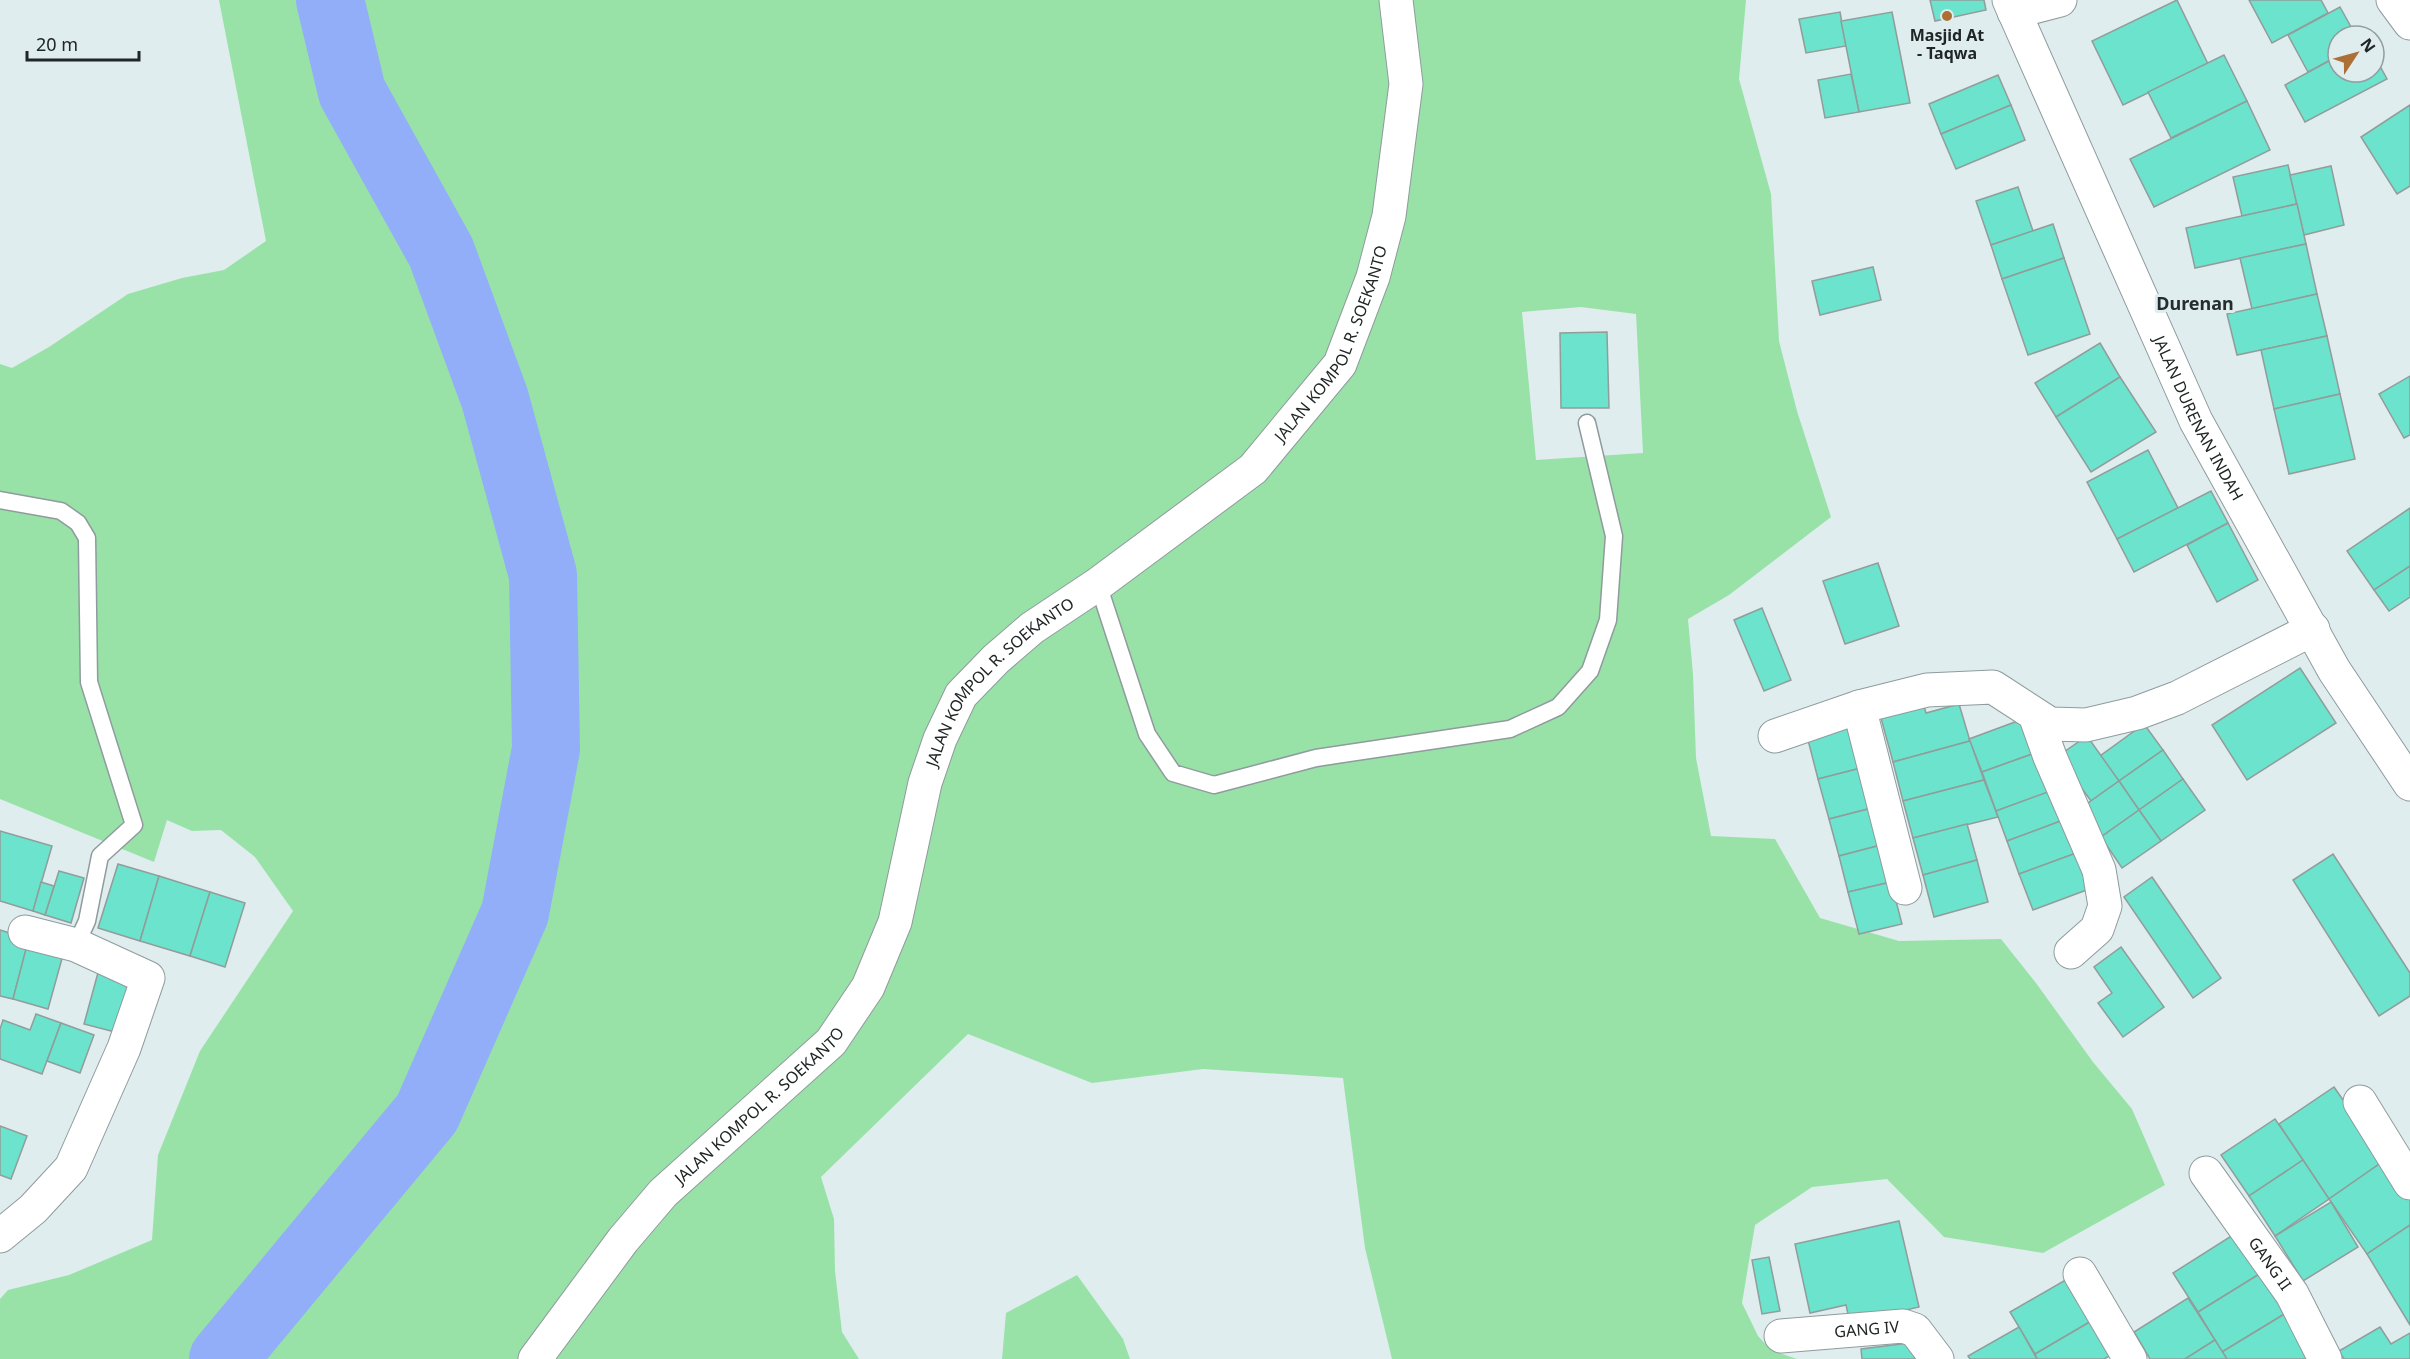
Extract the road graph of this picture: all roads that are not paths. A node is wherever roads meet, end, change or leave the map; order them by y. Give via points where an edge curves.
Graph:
1 (1396, 0) edge
2 (2060, 0) edge
3 (2393, 0) edge
4 (2011, 6) edge
5 (2410, 22) edge
6 (1587, 423) dead end
7 (0, 500) edge
8 (1098, 584) junction
9 (2313, 629) junction
10 (1859, 707) junction
11 (2035, 715) junction
12 (1775, 736) dead end
13 (2410, 784) edge
14 (1905, 888) dead end
15 (25, 932) dead end
16 (76, 945) junction
17 (2071, 952) dead end
18 (2360, 1102) dead end
19 (2206, 1173) dead end
20 (2410, 1183) edge
21 (0, 1236) edge
22 (2080, 1274) dead end
23 (1781, 1336) dead end
24 (536, 1359) edge
25 (1937, 1359) edge
26 (2130, 1359) edge
27 (2325, 1359) edge

1 - 8 street, JALAN KOMPOL R. SOEKANTO via 1406,84 1389,216 1373,277 1340,364 1253,469
2 - 4 street
3 - 5 street
4 - 9 street, JALAN DURENAN INDAH via 2196,421
6 - 8 lane via 1614,536 1608,620 1590,671 1558,707 1510,729 1316,758 1214,785 1173,773 1147,734
7 - 16 lane via 61,511 78,523 87,538 89,682 134,825 100,856 87,921
8 - 24 street, JALAN KOMPOL R. SOEKANTO via 1032,628 961,695 925,783 895,922 868,987 837,1034 776,1094 663,1193 623,1240
9 - 11 street via 2210,682 2137,713 2086,725 2050,724
9 - 13 street, JALAN DURENAN INDAH via 2334,670
10 - 11 street via 1927,690 1993,687
10 - 12 street
10 - 14 street
11 - 17 street via 2099,870 2105,906 2097,929
15 - 16 street
16 - 21 street via 148,978 124,1048 71,1168 33,1209
18 - 20 street
19 - 27 street, GANG II via 2292,1294
22 - 26 street
23 - 25 street, GANG IV via 1903,1326 1915,1330

